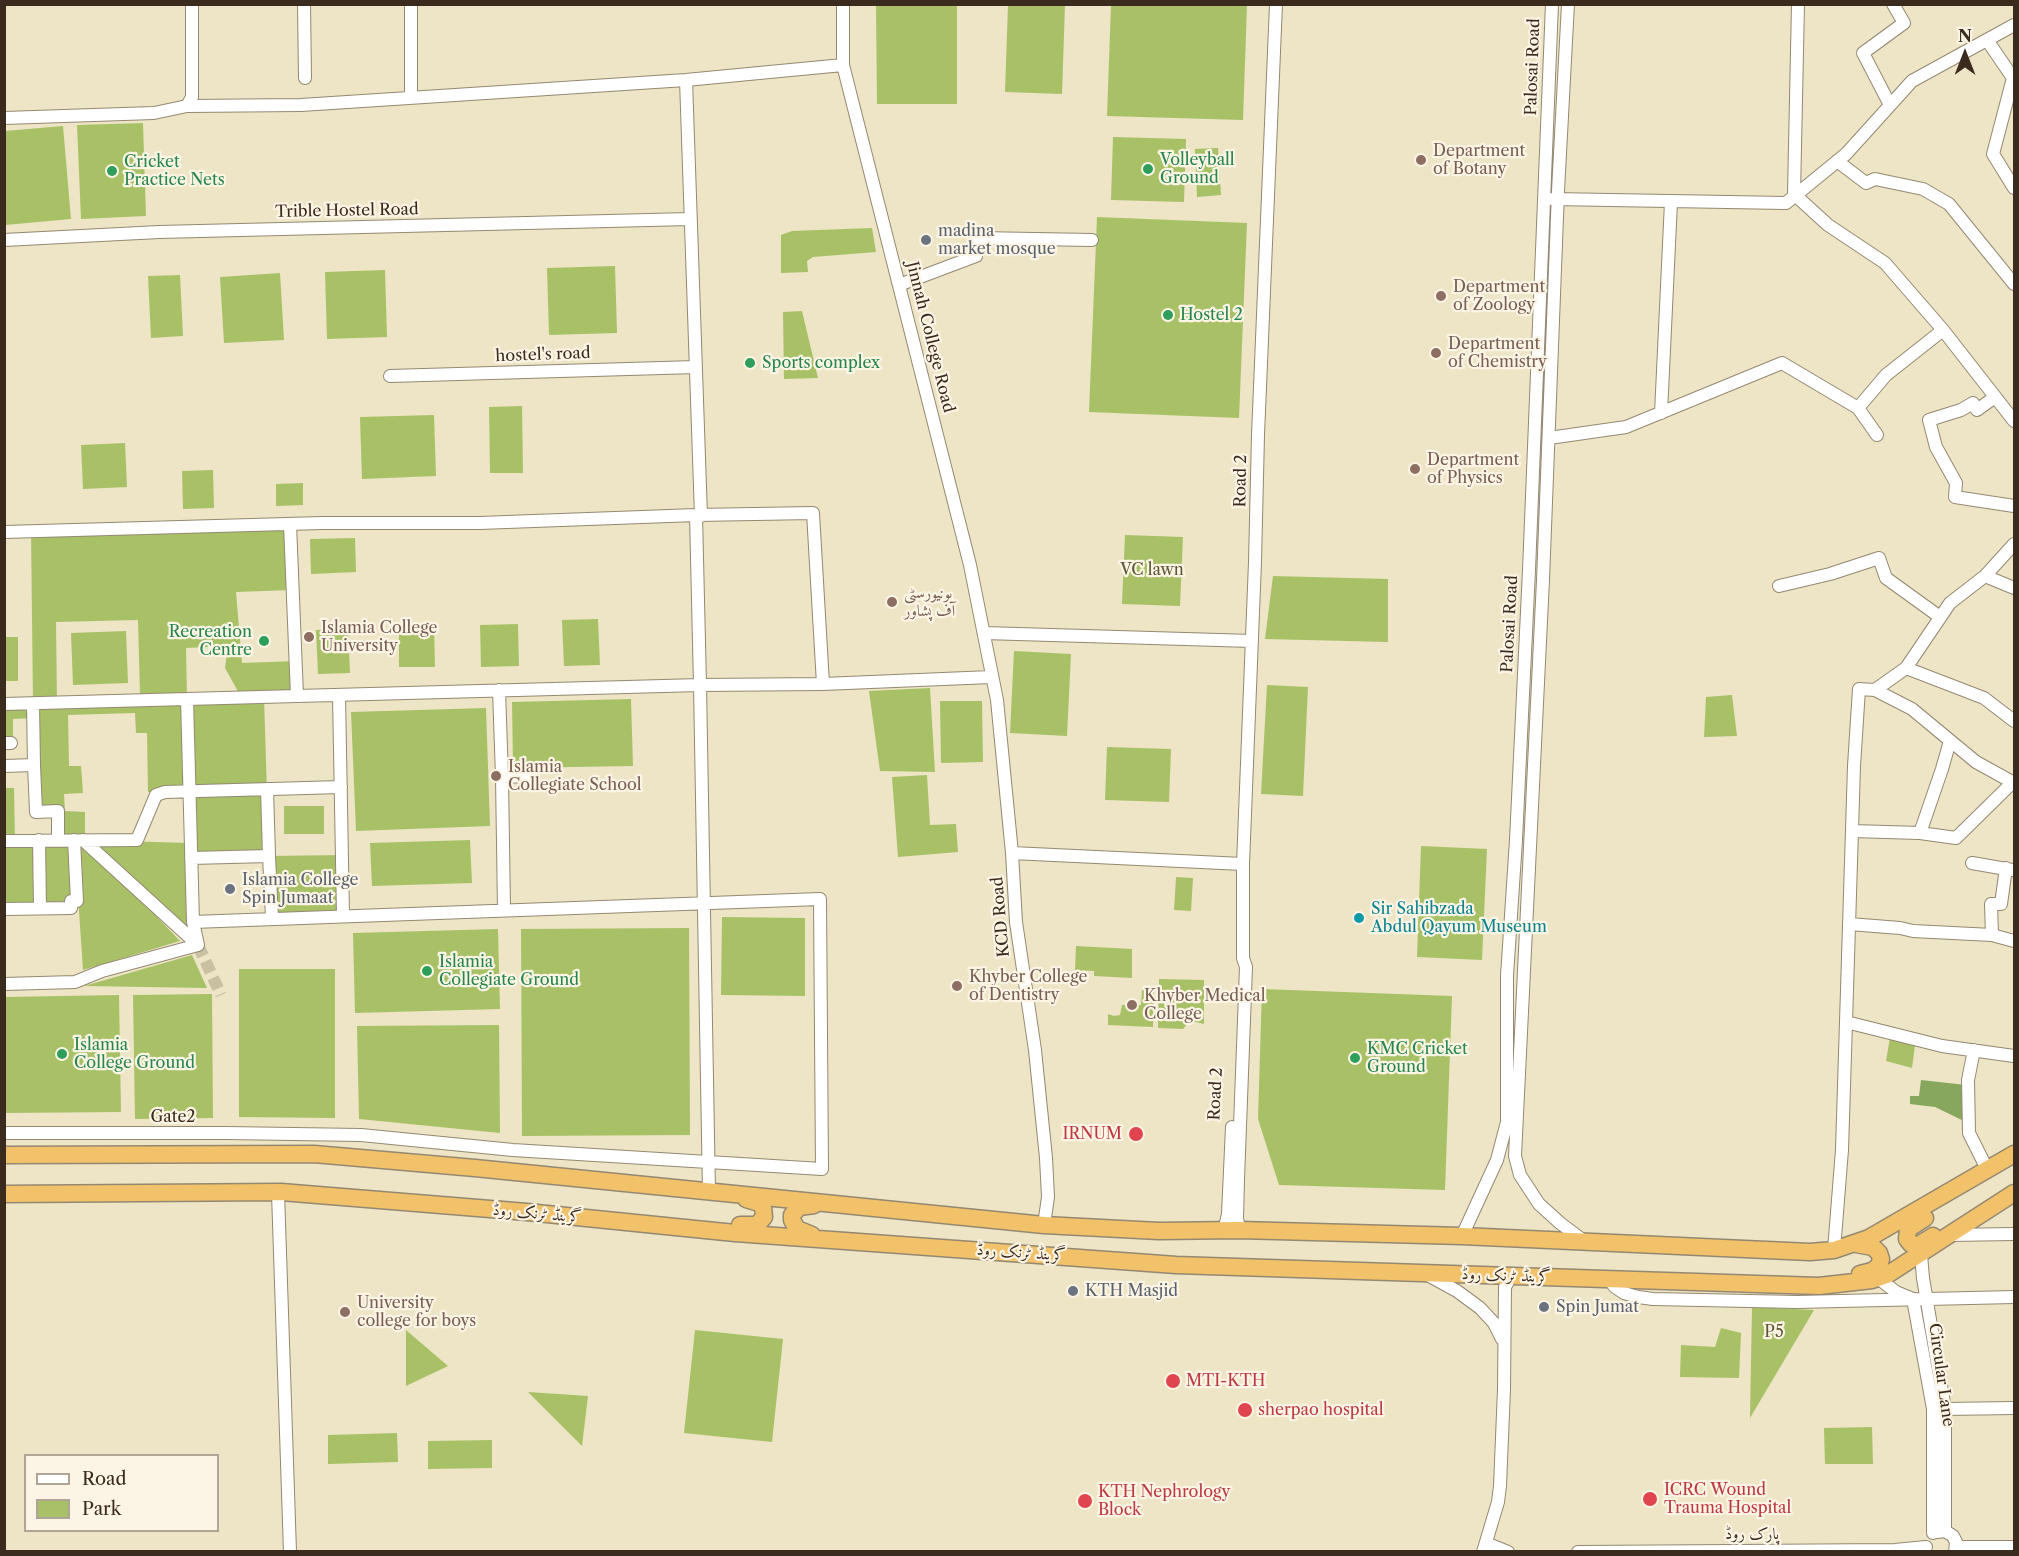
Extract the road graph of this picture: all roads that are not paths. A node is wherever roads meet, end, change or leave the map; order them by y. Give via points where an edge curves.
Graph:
1 (192, 4) edge
2 (304, 4) edge
3 (411, 4) edge
4 (843, 4) edge
5 (1276, 4) edge
6 (1552, 4) edge
7 (1568, 4) edge
8 (1798, 4) edge
9 (1893, 4) edge
10 (2014, 25) edge
11 (1987, 40) junction
12 (843, 65) junction
13 (305, 78) dead end
14 (686, 80) junction
15 (411, 98) junction
16 (1890, 105) junction
17 (187, 106) junction
18 (4, 118) edge
19 (1837, 161) junction
20 (2014, 188) edge
21 (1794, 194) junction
22 (1544, 198) junction
23 (1558, 200) junction
24 (1671, 202) junction
25 (690, 219) junction
26 (4, 240) edge
27 (1092, 240) dead end
28 (2014, 284) edge
29 (899, 285) junction
30 (1943, 330) junction
31 (696, 367) junction
32 (390, 376) dead end
33 (1536, 383) junction
34 (1551, 385) junction
35 (1995, 397) junction
36 (1858, 408) junction
37 (1660, 413) junction
38 (2014, 421) edge
39 (1877, 435) dead end
40 (1549, 438) junction
41 (2014, 506) edge
42 (698, 515) junction
43 (290, 524) junction
44 (4, 532) edge
45 (2014, 544) edge
46 (1985, 576) junction
47 (1779, 586) dead end
48 (2014, 588) edge
49 (1940, 617) junction
50 (984, 633) junction
51 (1252, 641) junction
52 (1905, 668) junction
53 (992, 677) junction
54 (823, 684) junction
55 (700, 685) junction
56 (500, 690) junction
57 (1875, 690) junction
58 (339, 695) junction
59 (297, 696) junction
60 (187, 699) junction
61 (4, 704) edge
62 (33, 704) junction
63 (2014, 721) edge
64 (1950, 741) junction
65 (34, 765) junction
66 (4, 766) edge
67 (529, 776) dead end
68 (502, 777) junction
69 (2014, 782) edge
70 (341, 787) junction
71 (267, 789) junction
72 (189, 792) junction
73 (1852, 831) junction
74 (1920, 833) junction
75 (39, 840) junction
76 (58, 840) junction
77 (79, 840) junction
78 (4, 841) edge
79 (1012, 853) junction
80 (269, 856) junction
81 (191, 858) junction
82 (1972, 863) dead end
83 (1243, 864) junction
84 (2010, 869) edge
85 (704, 904) junction
86 (4, 909) edge
87 (40, 909) junction
88 (504, 910) junction
89 (343, 915) junction
90 (272, 918) junction
91 (192, 922) junction
92 (1849, 924) junction
93 (1992, 935) junction
94 (2014, 941) edge
95 (198, 945) junction
96 (4, 984) edge
97 (1846, 1022) junction
98 (1974, 1050) junction
99 (2014, 1056) edge
100 (1513, 1091) junction
101 (4, 1133) edge
102 (2014, 1154) edge
103 (4, 1155) edge
104 (710, 1163) junction
105 (1984, 1173) junction
106 (2014, 1184) edge
107 (711, 1192) junction
108 (278, 1193) junction
109 (2014, 1193) edge
110 (4, 1194) edge
111 (837, 1203) junction
112 (1044, 1225) junction
113 (662, 1227) junction
114 (1231, 1231) junction
115 (2014, 1234) edge
116 (1462, 1236) junction
117 (1948, 1236) junction
118 (1584, 1240) junction
119 (858, 1242) junction
120 (1856, 1244) junction
121 (1834, 1250) junction
122 (1920, 1261) junction
123 (1426, 1274) junction
124 (1514, 1276) junction
125 (1608, 1278) junction
126 (1886, 1281) junction
127 (2014, 1297) edge
128 (1927, 1298) junction
129 (1913, 1299) junction
130 (1504, 1343) junction
131 (2014, 1408) edge
132 (1945, 1409) junction
133 (1939, 1532) junction
134 (1485, 1547) edge
135 (2014, 1547) edge
136 (1927, 1549) edge
137 (1956, 1549) edge
138 (1992, 1549) edge
139 (290, 1551) edge
140 (1508, 1551) edge
141 (1578, 1551) edge
142 (1812, 1551) edge

1 - 17 street via 192,98
2 - 13 street
3 - 15 street
4 - 12 street, Jinnah College Road
5 - 51 street, Road 2
6 - 22 street, Palosai Road
7 - 23 street
8 - 21 street
9 - 16 street via 1904,23 1863,53
10 - 11 street
11 - 16 street via 1912,81
11 - 20 street via 2013,78 1993,154
12 - 14 street
12 - 29 street, Jinnah College Road
14 - 15 street
14 - 25 street
15 - 17 street via 301,105
16 - 19 street
17 - 18 street via 154,113
19 - 21 street
19 - 28 street via 1866,183 1875,179 1923,189 1949,204
21 - 24 street via 1786,203
21 - 30 street via 1828,225 1885,263
22 - 23 street
22 - 33 street, Palosai Road
23 - 24 street
23 - 34 street
24 - 37 street
25 - 26 street, Trible Hostel Road via 159,232
25 - 31 street
27 - 29 street via 977,238 976,255
29 - 50 street, Jinnah College Road
30 - 35 street
30 - 36 street via 1886,375
31 - 32 street, hostel's road
31 - 42 street
33 - 34 street
33 - 100 street, Palosai Road via 1507,976
34 - 40 street
35 - 38 street
35 - 41 street via 1977,410 1972,403 1929,420 1936,447 1956,483 1955,496
36 - 37 street via 1782,363
36 - 39 street
37 - 40 street via 1626,427
40 - 100 street
42 - 43 street via 480,523
42 - 54 street via 813,513
42 - 55 street
43 - 44 street
43 - 59 street
45 - 46 street
46 - 48 street
46 - 49 street via 1950,603
47 - 49 street via 1879,558 1886,578
49 - 52 street
50 - 51 street
50 - 53 street, Jinnah College Road
51 - 83 street, Road 2
52 - 57 street
52 - 63 street via 1983,698
53 - 54 street
53 - 79 street, KCD Road
54 - 55 street
55 - 56 street
55 - 85 street
56 - 58 street
56 - 68 street
57 - 64 street via 1912,709
57 - 73 street via 1859,689
58 - 59 street
58 - 70 street
59 - 60 street
60 - 62 street
60 - 72 street
61 - 62 street
62 - 65 street
64 - 69 street via 1976,762
64 - 74 street
65 - 66 street
65 - 76 street via 36,812 58,811
67 - 68 street
68 - 88 street
69 - 74 street via 1956,838
70 - 71 street
70 - 89 street
71 - 72 street
71 - 80 street
72 - 77 street via 156,795 137,840
72 - 81 street
73 - 74 street
73 - 92 street
75 - 76 street
75 - 78 street
75 - 87 street
76 - 77 street
77 - 87 street via 77,901 71,901 71,908
77 - 95 street
79 - 83 street
79 - 112 street, KCD Road via 1016,922 1046,1158 1048,1197
80 - 81 street
80 - 90 street
81 - 91 street
82 - 84 street
83 - 114 street, Road 2 via 1243,958 1239,967 1228,1215
84 - 93 street via 2001,904 1991,904
85 - 88 street
85 - 104 street
85 - 104 street, Gate2 via 820,899 822,1169
86 - 87 street
88 - 89 street
89 - 90 street
90 - 91 street
91 - 95 street
92 - 93 street
92 - 97 street
93 - 94 street
95 - 96 street via 75,982
97 - 98 street
97 - 121 street
98 - 99 street
98 - 105 street via 1968,1080 1969,1133
100 - 116 street, Palosai Road via 1497,1160
100 - 118 street via 1515,1156 1520,1175 1539,1204
101 - 104 street, Gate2 via 342,1135
102 - 105 highway, گرینڈ ٹرنک روڈ
103 - 107 highway, گرینڈ ٹرنک روڈ via 314,1154
104 - 107 street
105 - 120 highway, گرینڈ ٹرنک روڈ
105 - 122 highway via 1968,1190 1908,1229 1907,1239
106 - 122 highway via 1928,1239
107 - 111 highway, گرینڈ ٹرنک روڈ
107 - 113 highway via 759,1203 765,1212 762,1221 757,1225 679,1223
108 - 110 highway, گرینڈ ٹرنک روڈ
108 - 113 highway, گرینڈ ٹرنک روڈ via 527,1212
108 - 139 street
109 - 117 highway, گرینڈ ٹرنک روڈ
111 - 112 highway, گرینڈ ٹرنک روڈ
111 - 119 highway via 799,1207 792,1220 797,1229 806,1233
112 - 114 highway, گرینڈ ٹرنک روڈ
113 - 119 highway, گرینڈ ٹرنک روڈ
114 - 116 highway, گرینڈ ٹرنک روڈ
115 - 117 street
116 - 118 highway, گرینڈ ٹرنک روڈ
117 - 122 highway, گرینڈ ٹرنک روڈ
118 - 121 highway, گرینڈ ٹرنک روڈ via 1770,1251
119 - 123 highway, گرینڈ ٹرنک روڈ via 1176,1265
120 - 121 highway, گرینڈ ٹرنک روڈ
120 - 126 highway via 1879,1253
122 - 126 highway, گرینڈ ٹرنک روڈ
122 - 128 street
123 - 124 highway, گرینڈ ٹرنک روڈ
123 - 130 street via 1480,1308 1494,1323
124 - 125 highway, گرینڈ ٹرنک روڈ
124 - 130 street via 1504,1287
125 - 126 highway, گرینڈ ٹرنک روڈ via 1819,1286
125 - 129 street via 1624,1293 1653,1299
126 - 129 street
127 - 128 street
128 - 129 street
128 - 132 street
129 - 133 street, Circular Lane via 1933,1409
130 - 134 street via 1500,1486
131 - 132 street
132 - 133 street
133 - 136 street via 1928,1540
133 - 137 street via 1954,1538
134 - 140 street
135 - 138 street
136 - 142 street, پارک روڈ
137 - 138 street
141 - 142 street, پارک روڈ

